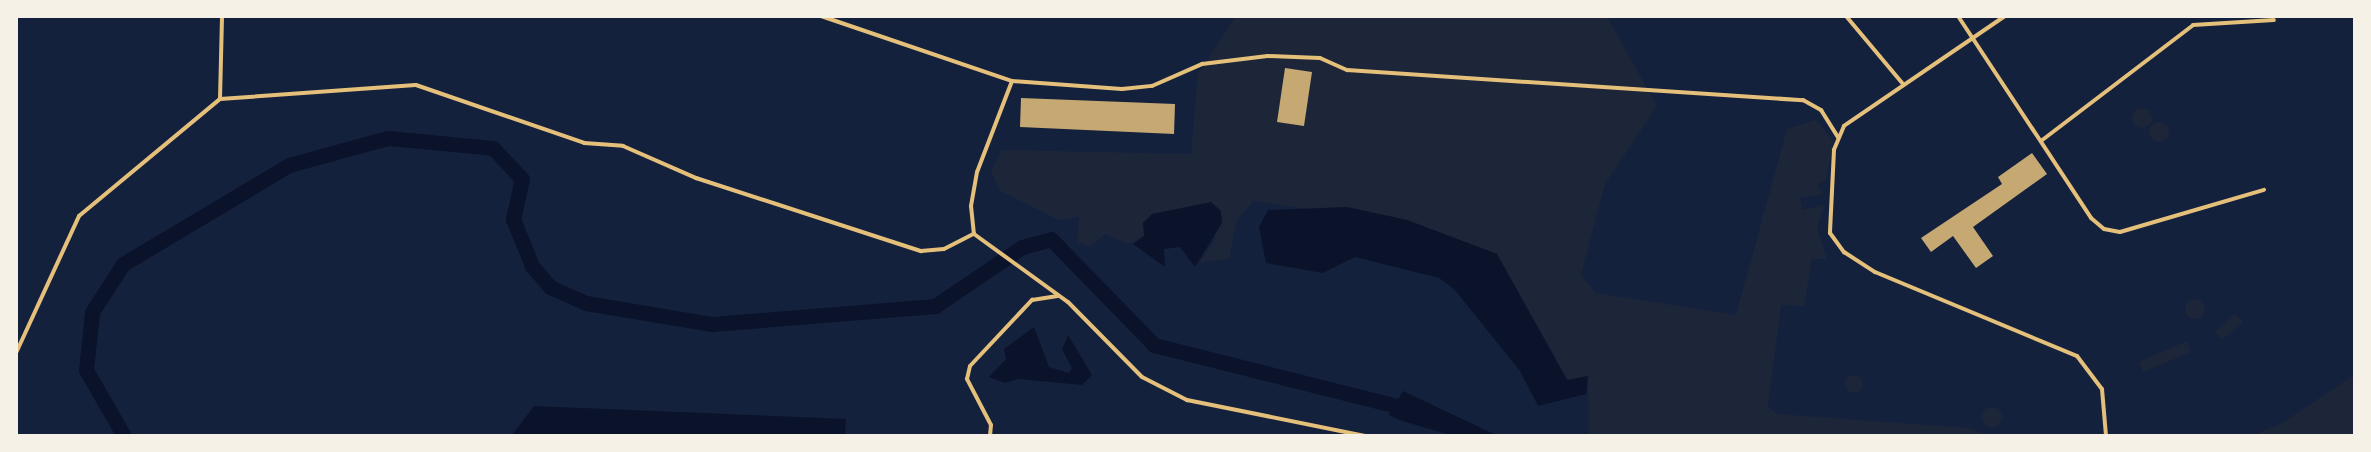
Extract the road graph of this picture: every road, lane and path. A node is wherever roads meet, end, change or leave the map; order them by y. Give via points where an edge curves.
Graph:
1 (222, 16) edge
2 (821, 16) edge
3 (1846, 16) edge
4 (1958, 16) edge
5 (2005, 16) edge
6 (2274, 20) dead end
7 (1973, 38) junction
8 (1012, 81) junction
9 (1903, 84) junction
10 (220, 99) junction
11 (1838, 137) junction
12 (2041, 141) junction
13 (2264, 190) dead end
14 (974, 234) junction
15 (1059, 296) junction
16 (16, 353) edge
17 (990, 435) edge
18 (1366, 435) edge
19 (2106, 435) edge

1 - 10 street
2 - 8 street
3 - 9 street
4 - 7 street
5 - 7 street
6 - 12 street via 2193,25
7 - 9 street
7 - 12 street
8 - 11 street via 1122,89 1152,86 1202,64 1268,56 1320,58 1347,70 1803,100 1821,110
8 - 14 street via 976,172 971,206
9 - 11 street via 1853,117
10 - 14 street via 416,85 584,143 623,146 696,178 921,251 944,249
10 - 16 street via 79,216
11 - 19 street via 1830,193 1835,244 1875,272 2077,356 2102,390
12 - 13 street via 2091,218 2111,231
14 - 15 street
15 - 17 street via 1032,300 970,366 968,379 991,425
15 - 18 street via 1161,390

